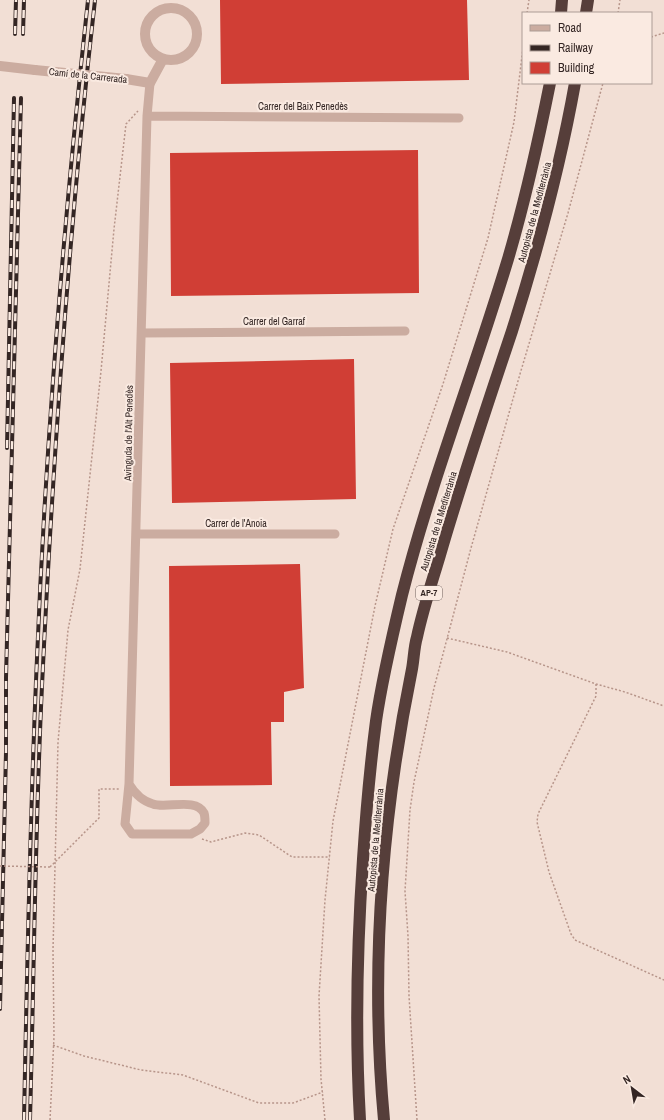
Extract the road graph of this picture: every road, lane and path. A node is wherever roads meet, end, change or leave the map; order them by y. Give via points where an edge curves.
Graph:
1 (529, 0) edge
2 (562, 0) edge
3 (588, 0) edge
4 (620, 0) edge
5 (171, 4) edge
6 (527, 12) edge
7 (561, 12) edge
8 (586, 12) edge
9 (618, 12) edge
10 (664, 33) edge
11 (652, 37) edge
12 (163, 59) junction
13 (0, 66) edge
14 (150, 83) junction
15 (550, 84) edge
16 (576, 84) edge
17 (603, 84) edge
18 (149, 99) junction
19 (147, 116) junction
20 (459, 118) dead end
21 (405, 331) dead end
22 (142, 333) junction
23 (137, 534) junction
24 (335, 534) dead end
25 (447, 638) junction
26 (596, 684) junction
27 (664, 706) edge
28 (129, 787) junction
29 (191, 834) junction
30 (330, 857) dead end
31 (0, 866) edge
32 (664, 980) edge
33 (53, 1045) junction
34 (323, 1092) dead end
35 (50, 1120) edge
36 (360, 1120) edge
37 (384, 1120) edge
38 (417, 1120) edge

1 - 6 path
2 - 7 highway
3 - 8 highway
4 - 9 path
5 - 12 street via 151,17 145,29 148,48
5 - 12 street via 193,21 196,30 195,43 182,58
10 - 11 path
12 - 14 street
13 - 14 street, Camí de la Carrerada, bridge
14 - 18 street, Avinguda de l'Alt Penedès
15 - 36 highway, Autopista de la Mediterrània / AP-7 via 525,198 489,319 424,515 402,597 376,718 361,883 357,967
16 - 37 highway, Autopista de la Mediterrània / AP-7 via 538,244 446,533 416,638 397,752 383,879 379,1019
17 - 25 path
18 - 19 street, Avinguda de l'Alt Penedès
18 - 33 path via 126,124 80,569 68,630 58,742
19 - 20 street, Carrer del Baix Penedès
19 - 22 street, Avinguda de l'Alt Penedès
21 - 22 street, Carrer del Garraf
22 - 23 street, Avinguda de l'Alt Penedès
23 - 24 street, Carrer de l'Anoia
23 - 28 street, Avinguda de l'Alt Penedès
25 - 26 path via 507,652
25 - 38 path via 434,688 410,810 405,891
26 - 27 path
26 - 32 path via 596,696 538,814 537,822 549,872 575,940
28 - 29 street, Avinguda de l'Alt Penedès via 125,824 132,834
28 - 29 street via 141,799 154,805 196,806 203,813 205,823
28 - 31 path, bridge via 100,789 99,818 50,867
29 - 30 path via 211,842 245,833 259,835 292,857
33 - 34 path via 84,1056 141,1070 183,1075 259,1103 293,1103
33 - 35 path

